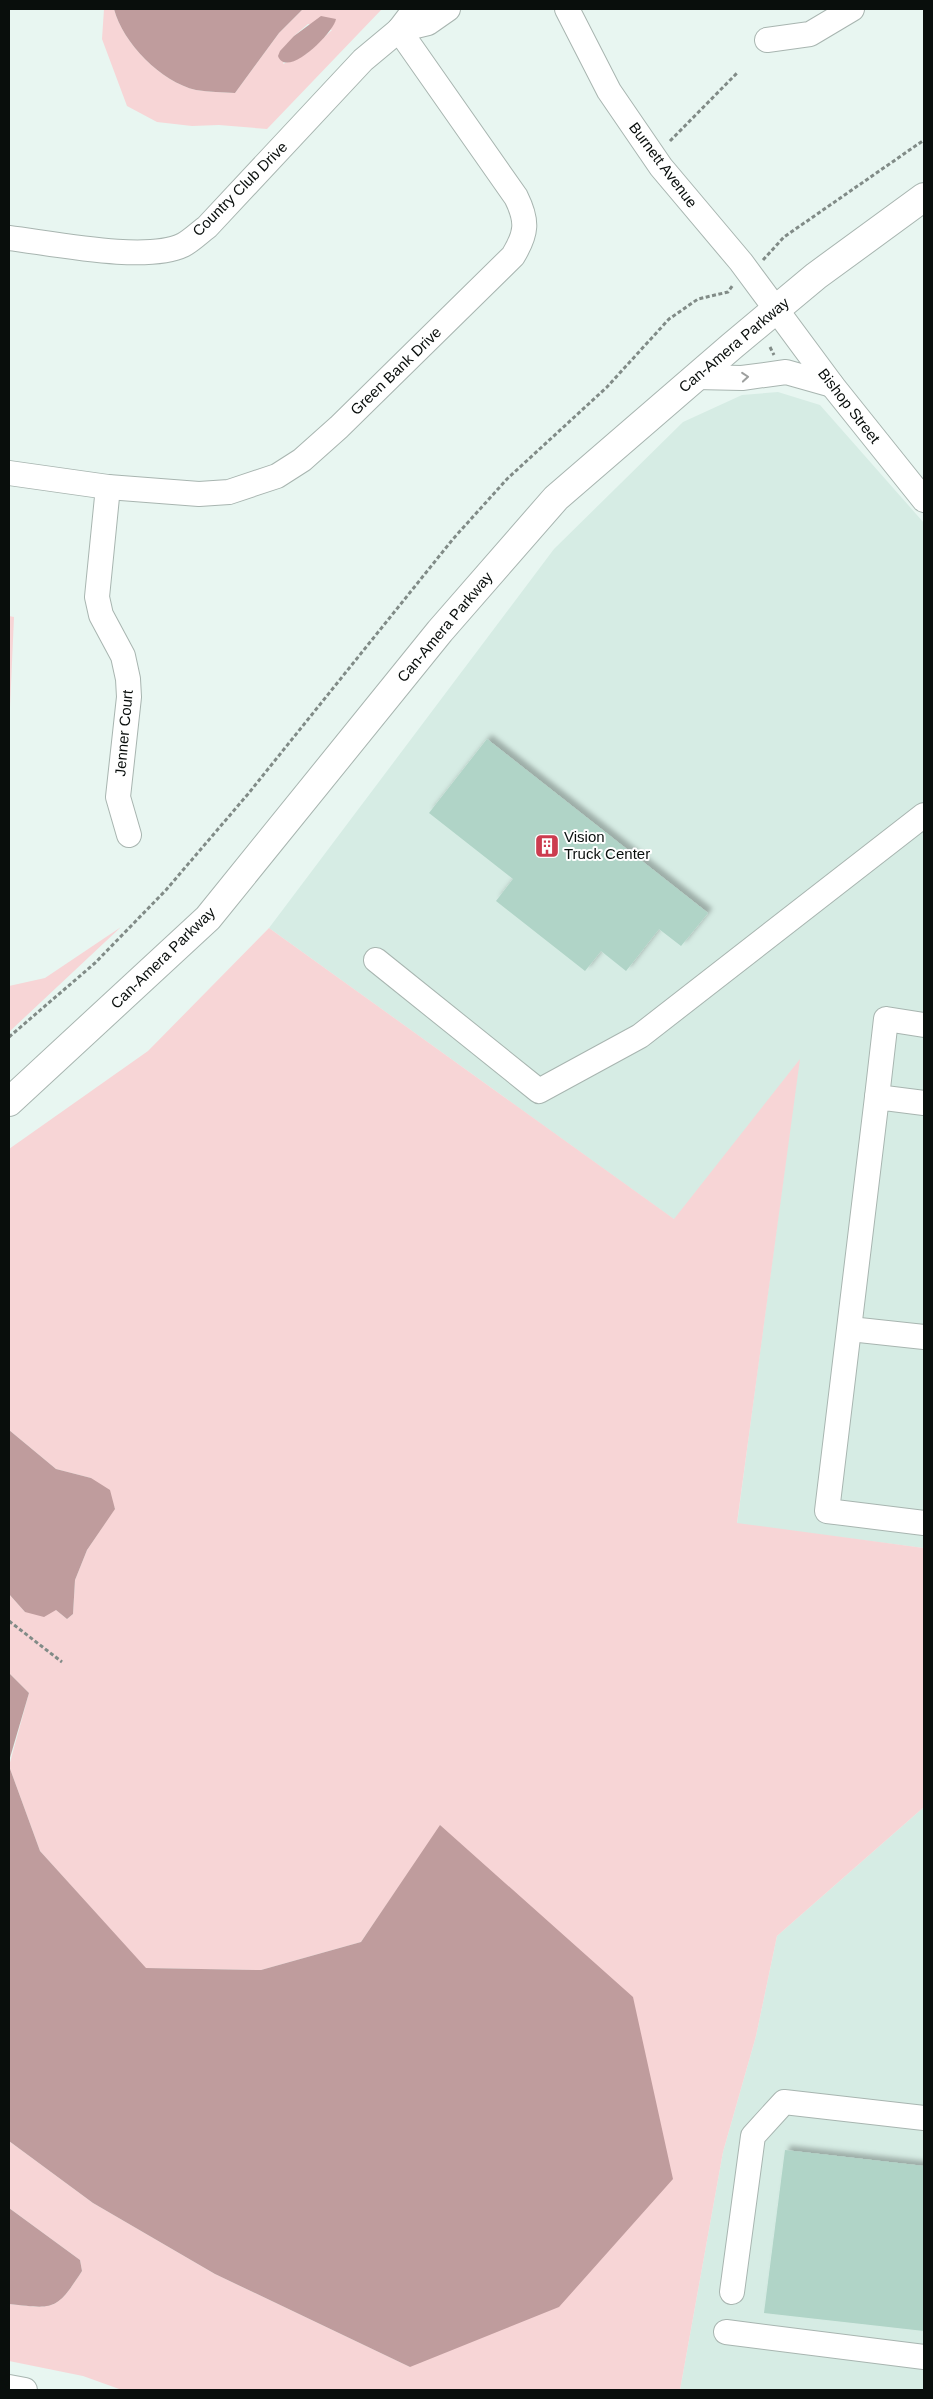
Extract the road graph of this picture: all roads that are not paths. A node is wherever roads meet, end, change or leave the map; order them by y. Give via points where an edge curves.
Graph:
1 (415, 9) edge
2 (448, 9) edge
3 (567, 9) edge
4 (852, 9) edge
5 (399, 30) junction
6 (767, 40) dead end
7 (924, 197) edge
8 (9, 238) edge
9 (776, 310) junction
10 (696, 377) junction
11 (832, 385) junction
12 (9, 473) edge
13 (108, 487) junction
14 (924, 500) edge
15 (924, 815) edge
16 (129, 835) dead end
17 (376, 960) dead end
18 (924, 1025) edge
19 (877, 1097) junction
20 (9, 1102) edge
21 (924, 1103) edge
22 (850, 1329) junction
23 (924, 1336) edge
24 (924, 1523) edge
25 (924, 2118) edge
26 (732, 2292) dead end
27 (726, 2332) dead end
28 (924, 2357) edge
29 (9, 2387) edge
30 (25, 2390) edge

1 - 5 street, Country Club Drive
2 - 5 street, Country Club Drive via 428,23
3 - 9 street, Burnett Avenue via 609,91 656,159 742,262
4 - 6 street via 810,34
5 - 8 street, Country Club Drive via 363,60 207,227 183,246 153,252 125,252
5 - 13 street, Green Bank Drive via 519,203 525,222 523,239 513,256 339,427 302,460 276,476 230,492 199,494
7 - 9 main road, Can-Amera Parkway via 816,276
9 - 10 main road, Can-Amera Parkway
9 - 11 street, Bishop Street
10 -> 11 street via 742,378 786,372
10 - 20 main road, Can-Amera Parkway via 556,498 440,631 208,918
11 - 14 street, Bishop Street
12 - 13 street, Green Bank Drive
13 - 16 street, Jenner Court via 97,597 101,615 123,656 128,679 129,697 118,797
15 - 17 street via 640,1036 539,1091
18 - 19 street via 886,1020
19 - 21 street
19 - 22 street
22 - 23 street
22 - 24 street via 827,1511
25 - 26 street via 784,2102 753,2136
27 - 28 street
29 - 30 street

